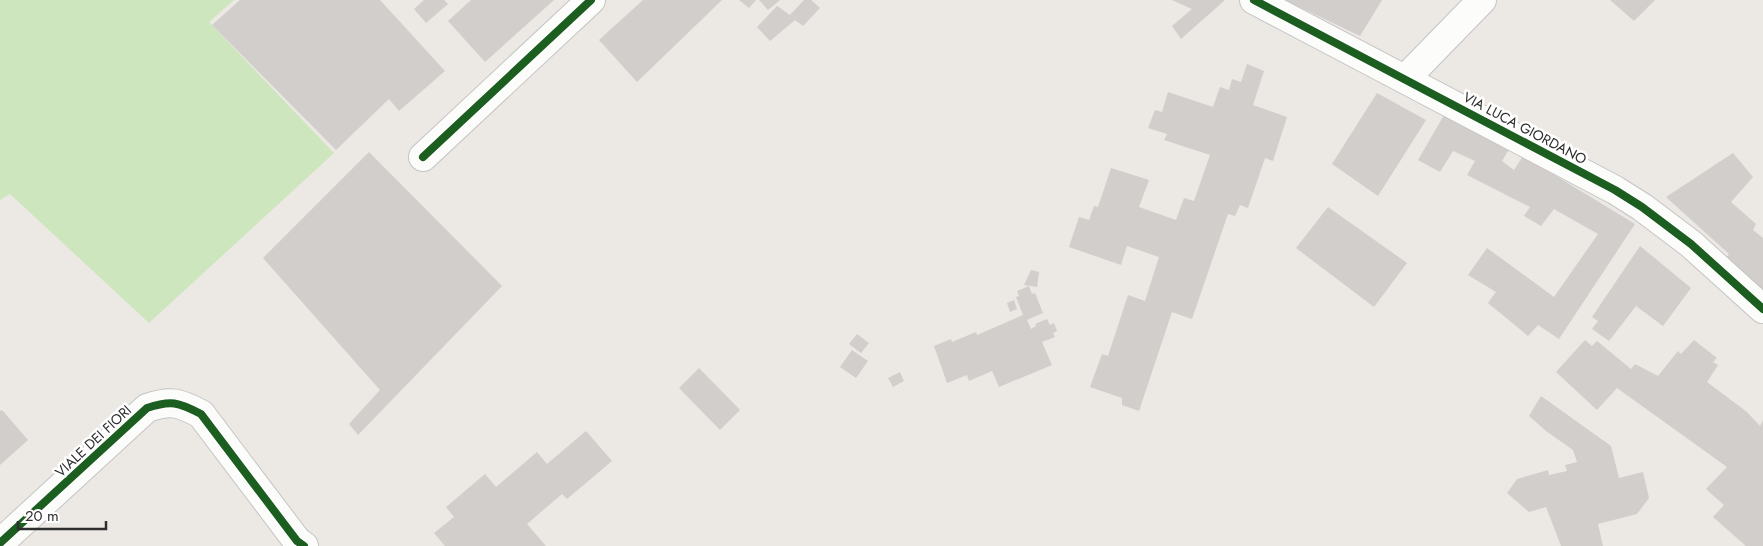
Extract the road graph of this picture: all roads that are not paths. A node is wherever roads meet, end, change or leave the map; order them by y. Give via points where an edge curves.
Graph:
1 (591, 0) edge
2 (1254, 0) edge
3 (1482, 0) edge
4 (1405, 79) junction
5 (423, 157) dead end
6 (1763, 310) edge
7 (0, 543) edge
8 (304, 546) edge

1 - 5 street
2 - 4 street, VIA LUCA GIORDANO
3 - 4 street
4 - 6 street, VIA LUCA GIORDANO via 1615,190 1691,244
7 - 8 street, VIALE DEI FIORI via 147,408 165,402 186,406 201,414

